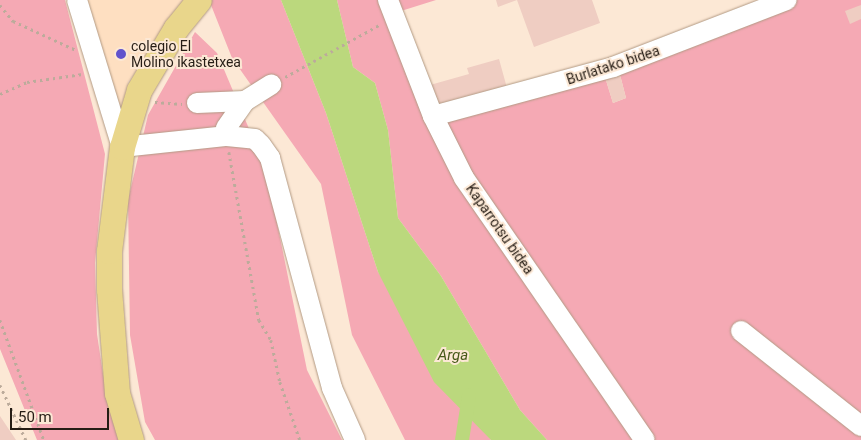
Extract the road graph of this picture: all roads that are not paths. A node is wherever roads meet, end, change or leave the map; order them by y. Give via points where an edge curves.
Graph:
1 (77, 0) edge
2 (199, 0) edge
3 (388, 0) edge
4 (787, 0) edge
5 (271, 85) road end
6 (245, 101) junction
7 (197, 103) road end
8 (433, 116) junction
9 (227, 132) junction
10 (122, 147) junction
11 (741, 331) dead end
12 (861, 426) edge
13 (131, 440) edge
14 (355, 440) edge
15 (645, 440) edge

1 - 10 street
2 - 10 main road via 176,28 139,90
3 - 8 street, Kaparrotsu bidea
4 - 8 street, Burlatako bidea via 613,67
5 - 6 street
6 - 7 street
6 - 9 street
8 - 15 street, Kaparrotsu bidea via 464,178
9 - 10 street
9 - 14 street via 255,139 270,158 332,388
10 - 13 main road via 109,251 109,289 117,393
11 - 12 street

